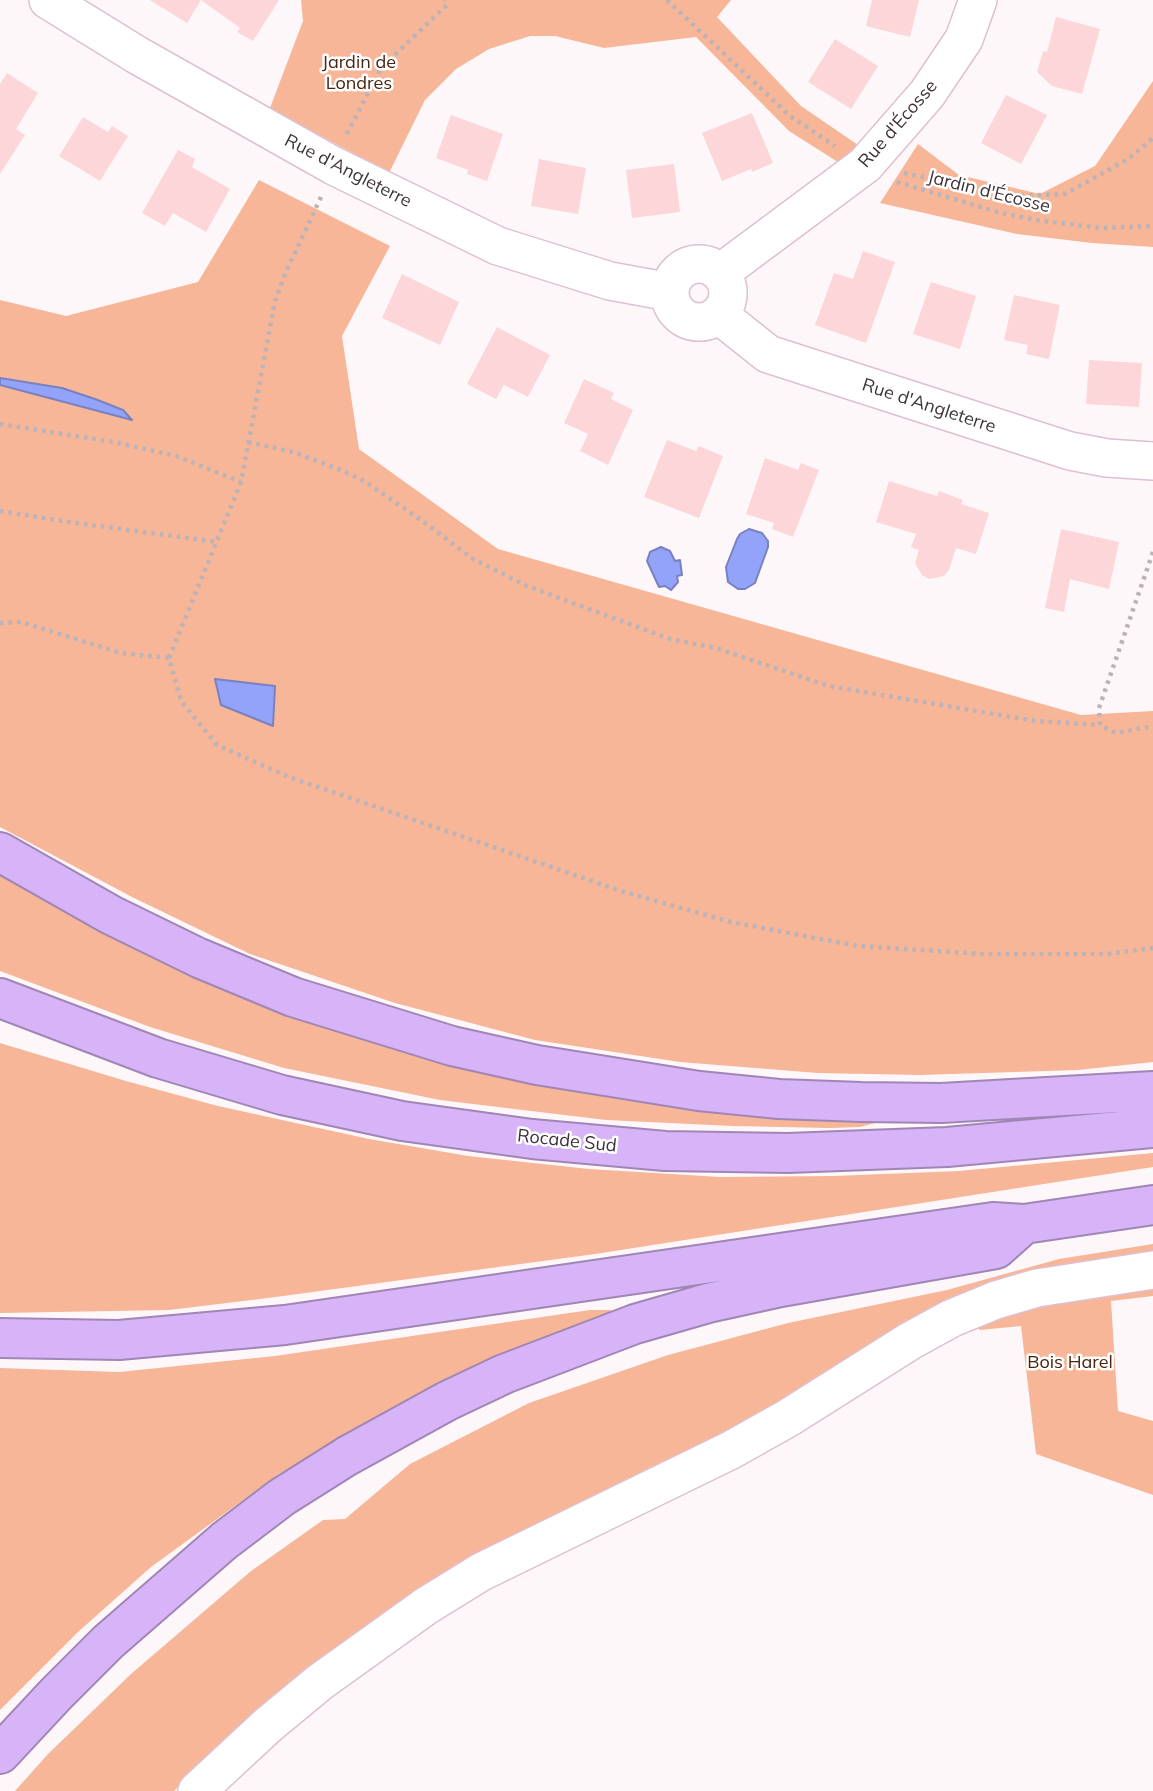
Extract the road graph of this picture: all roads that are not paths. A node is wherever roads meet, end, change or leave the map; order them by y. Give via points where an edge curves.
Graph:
1 (48, 0) edge
2 (978, 0) edge
3 (720, 273) junction
4 (670, 292) junction
5 (719, 315) junction
6 (1153, 461) edge
7 (0, 852) edge
8 (0, 998) edge
9 (0, 1016) edge
10 (83, 1031) junction
11 (1153, 1091) edge
12 (1153, 1128) edge
13 (1153, 1205) edge
14 (1024, 1224) junction
15 (1153, 1270) edge
16 (0, 1338) edge
17 (0, 1754) edge
18 (197, 1791) edge

1 - 4 street, Rue d'Angleterre via 334,166 498,246 610,281
2 - 3 street, Rue d'Écosse via 964,39 927,94 866,165
3 - 4 street via 694,265 677,274
3 - 5 street via 728,290
4 - 5 street via 683,317 701,322
5 - 6 street, Rue d'Angleterre via 768,354 1070,451
7 - 11 highway via 111,915 292,997 452,1046 537,1065 699,1091 861,1102 942,1103
8 - 10 highway, Rocade Sud
9 - 10 street
10 - 12 highway, Rocade Sud via 282,1095 402,1121 665,1151 947,1147
13 - 14 highway
14 - 16 highway via 993,1222 285,1325 120,1340
14 - 17 highway via 996,1249 782,1287 635,1324 447,1401 347,1456 224,1541 108,1642
15 - 18 street via 1037,1288 952,1318 731,1450 481,1572 320,1682

